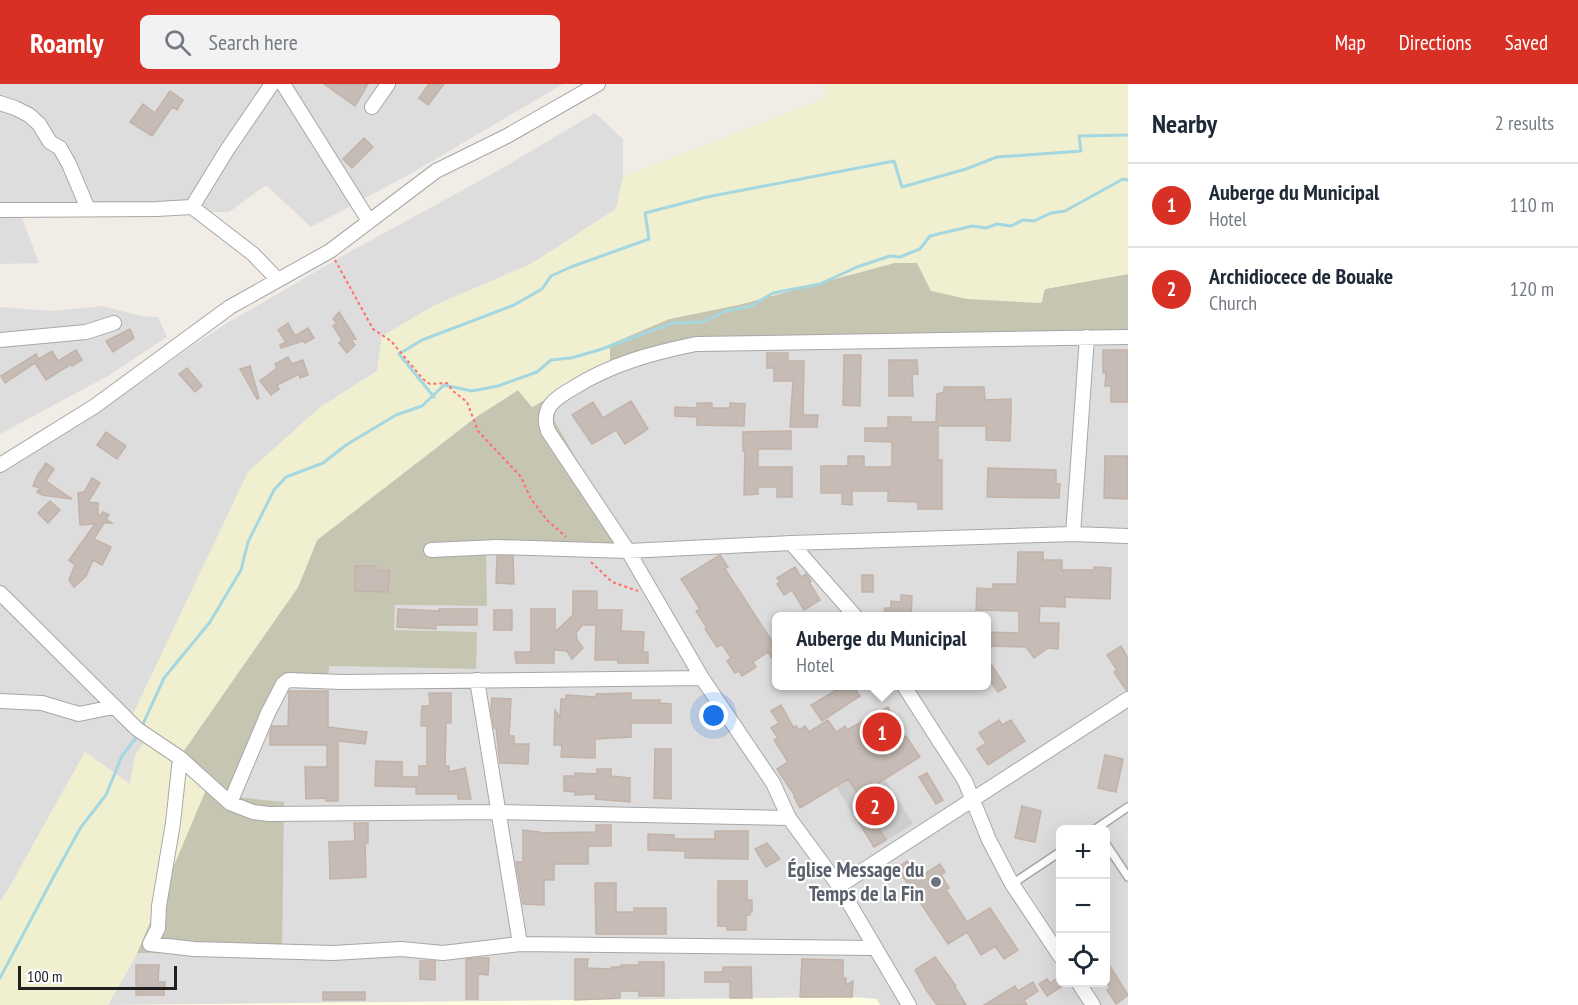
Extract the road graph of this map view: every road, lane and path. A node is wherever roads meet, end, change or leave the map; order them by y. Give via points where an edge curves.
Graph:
1 (272, 84) edge
2 (283, 84) edge
3 (388, 84) edge
4 (598, 84) edge
5 (0, 103) edge
6 (372, 107) dead end
7 (192, 207) junction
8 (88, 209) junction
9 (0, 210) edge
10 (369, 221) junction
11 (330, 251) junction
12 (278, 279) junction
13 (114, 323) dead end
14 (1087, 337) junction
15 (1128, 337) edge
16 (0, 340) edge
17 (0, 465) edge
18 (1073, 534) junction
19 (1128, 536) edge
20 (791, 543) junction
21 (431, 550) dead end
22 (581, 550) junction
23 (627, 551) junction
24 (0, 593) edge
25 (652, 596) junction
26 (851, 612) edge
27 (702, 678) junction
28 (477, 680) junction
29 (907, 690) edge
30 (1128, 699) edge
31 (0, 701) edge
32 (113, 707) junction
33 (180, 758) junction
34 (972, 799) junction
35 (230, 803) junction
36 (1128, 807) edge
37 (498, 812) junction
38 (789, 818) junction
39 (1101, 825) edge
40 (1110, 849) edge
41 (1056, 855) edge
42 (1128, 877) edge
43 (1012, 884) junction
44 (838, 886) junction
45 (520, 944) junction
46 (874, 948) junction
47 (1056, 950) edge
48 (1081, 987) edge
49 (909, 1005) edge
50 (1093, 1005) edge

1 - 7 street
2 - 10 street
3 - 6 street
4 - 10 street via 436,171
5 - 8 street via 29,115 50,142 60,148
7 - 8 street
7 - 12 street via 253,254
8 - 9 street
10 - 11 street
11 - 12 street
11 - 22 path via 373,329 391,341 423,379 430,384 447,383 467,402 478,431 521,477 547,520
12 - 17 street via 231,307 96,406
13 - 16 street via 86,332
14 - 15 street
14 - 18 street
14 - 23 street via 696,344 603,370 556,399 545,422
18 - 19 street
18 - 20 street
20 - 23 street
20 - 26 street
21 - 22 street
22 - 23 street
22 - 25 path via 612,582
23 - 25 street
24 - 32 street
25 - 27 street
27 - 28 street
27 - 38 street via 773,783
28 - 35 street via 288,681 268,713
28 - 37 street
29 - 34 street via 965,781
30 - 34 street
31 - 32 street via 42,703 79,714
32 - 33 street
33 - 35 street
33 - 45 street via 158,928 150,944 194,950 333,953 401,949 443,953
34 - 43 street
34 - 44 street
35 - 37 street via 269,814
36 - 39 lane
37 - 38 street
37 - 45 street
38 - 44 street
40 - 42 lane
41 - 43 lane
43 - 47 street
44 - 46 street
45 - 46 street
46 - 49 street
48 - 50 street

